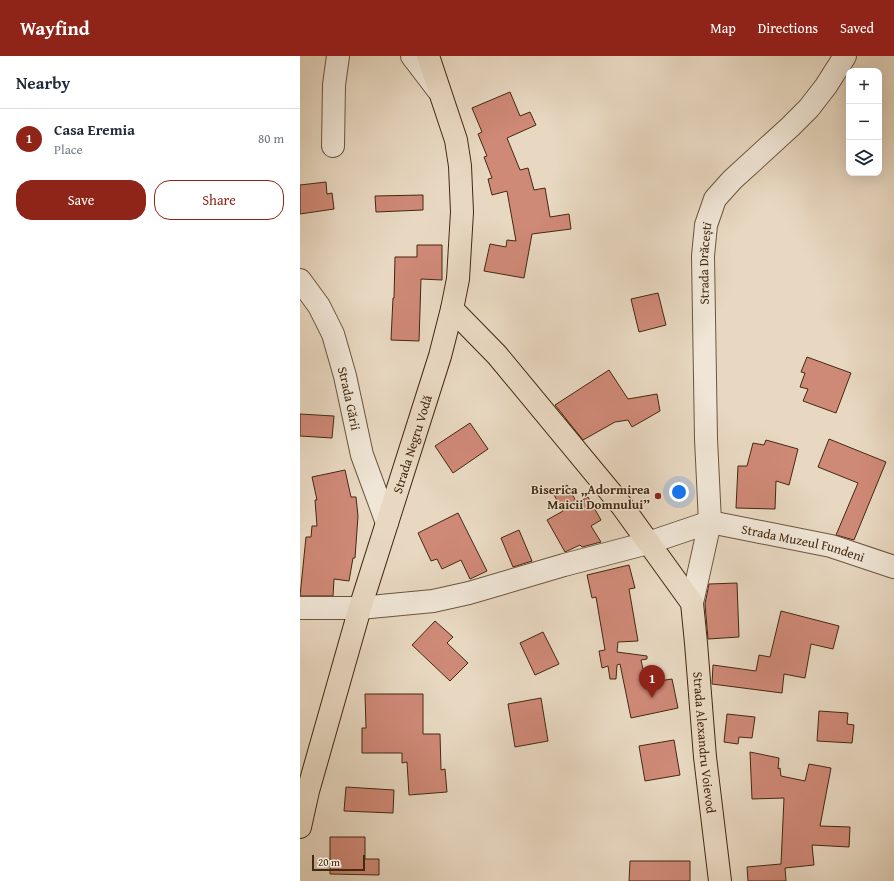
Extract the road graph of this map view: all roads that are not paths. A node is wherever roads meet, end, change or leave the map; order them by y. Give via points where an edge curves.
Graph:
1 (338, 56) edge
2 (412, 56) edge
3 (428, 56) edge
4 (845, 56) edge
5 (442, 94) junction
6 (333, 146) dead end
7 (300, 280) edge
8 (452, 309) junction
9 (710, 522) junction
10 (387, 523) junction
11 (648, 543) junction
12 (894, 567) edge
13 (692, 603) junction
14 (300, 608) edge
15 (360, 608) junction
16 (300, 827) edge
17 (720, 881) edge

1 - 6 street via 334,85
2 - 5 street
3 - 5 main road, Strada Negru Vodă
4 - 9 street, Strada Drăcești via 809,108 715,199 706,225 703,264
5 - 8 main road, Strada Negru Vodă via 456,140 461,184 458,271
7 - 10 street, Strada Gării via 319,306 333,334 362,455
8 - 10 main road, Strada Negru Vodă via 440,356
8 - 11 main road via 497,355 622,506
9 - 11 street
9 - 12 street, Strada Muzeul Fundeni via 831,546
9 - 13 street, Strada Drăcești
10 - 15 main road, Strada Negru Vodă
11 - 13 main road
11 - 15 street via 469,593 433,601
13 - 17 main road, Strada Alexandru Voievod via 705,757
14 - 15 street
15 - 16 main road, Strada Negru Vodă

